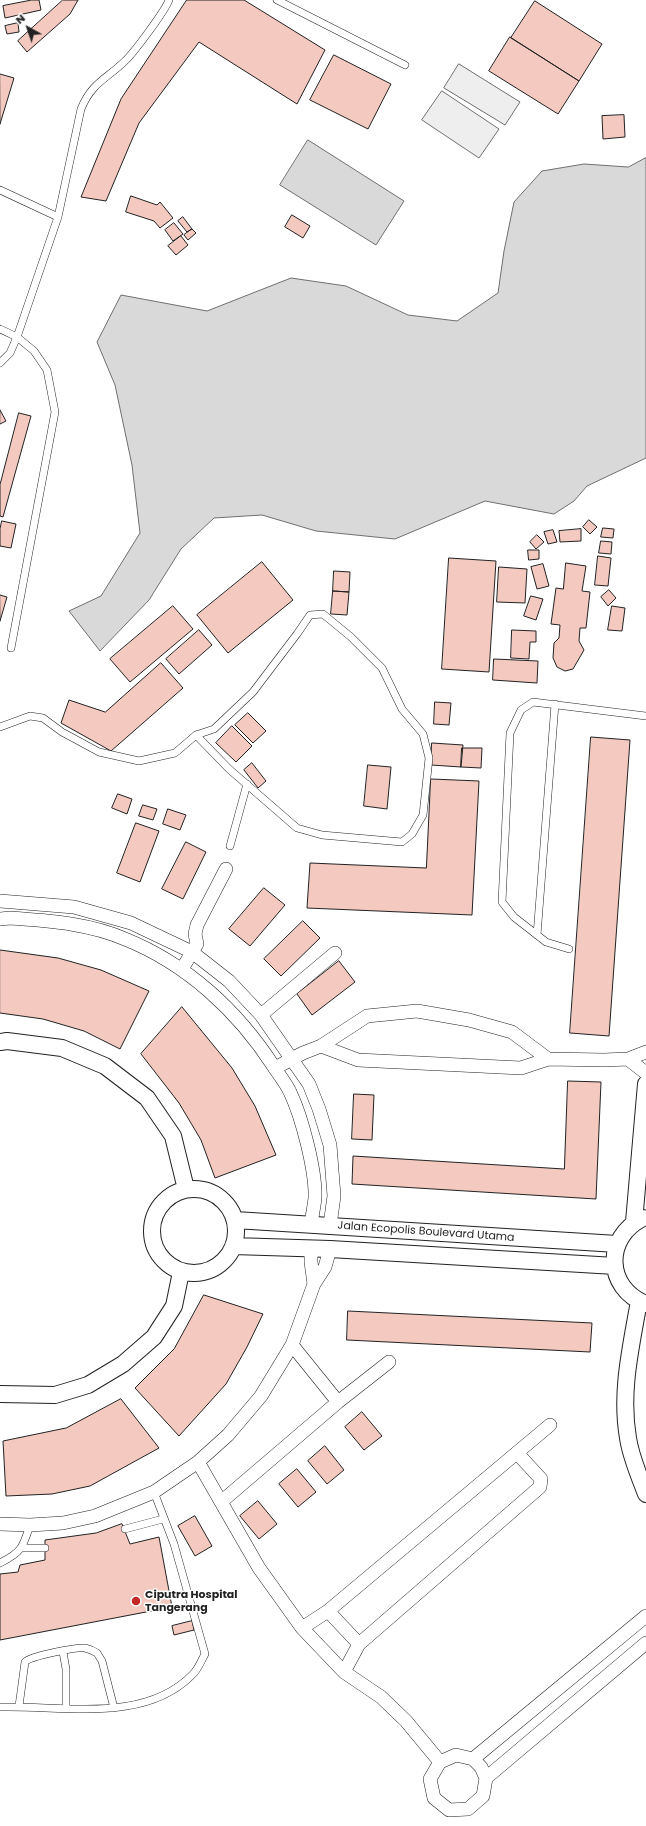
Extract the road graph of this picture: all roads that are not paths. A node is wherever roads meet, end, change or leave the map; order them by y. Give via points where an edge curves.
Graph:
1 (169, 0) edge
2 (277, 0) edge
3 (405, 65) dead end
4 (0, 190) edge
5 (58, 217) junction
6 (0, 329) edge
7 (17, 337) junction
8 (0, 362) edge
9 (11, 648) dead end
10 (555, 704) junction
11 (646, 716) edge
12 (0, 727) edge
13 (196, 735) junction
14 (247, 784) junction
15 (230, 846) dead end
16 (226, 869) dead end
17 (0, 901) edge
18 (0, 919) edge
19 (537, 935) junction
20 (569, 949) dead end
21 (192, 952) junction
22 (335, 953) dead end
23 (182, 969) junction
24 (261, 1015) junction
25 (0, 1042) edge
26 (321, 1046) junction
27 (646, 1052) edge
28 (293, 1059) junction
29 (548, 1059) junction
30 (628, 1059) junction
31 (275, 1068) junction
32 (646, 1073) edge
33 (646, 1084) edge
34 (186, 1189) junction
35 (640, 1219) edge
36 (235, 1220) junction
37 (311, 1225) junction
38 (330, 1226) junction
39 (617, 1244) junction
40 (233, 1246) junction
41 (312, 1249) junction
42 (330, 1249) junction
43 (615, 1266) junction
44 (181, 1272) junction
45 (314, 1284) junction
46 (643, 1303) edge
47 (292, 1345) junction
48 (389, 1362) dead end
49 (0, 1394) edge
50 (338, 1402) junction
51 (550, 1425) dead end
52 (517, 1453) junction
53 (198, 1462) junction
54 (154, 1492) junction
55 (646, 1494) edge
56 (221, 1502) junction
57 (163, 1519) junction
58 (0, 1524) edge
59 (30, 1525) junction
60 (125, 1530) dead end
61 (23, 1548) junction
62 (45, 1548) dead end
63 (0, 1563) edge
64 (328, 1611) junction
65 (646, 1616) edge
66 (302, 1628) junction
67 (646, 1643) edge
68 (359, 1644) junction
69 (63, 1652) junction
70 (344, 1672) junction
71 (19, 1706) junction
72 (0, 1707) edge
73 (66, 1708) junction
74 (114, 1708) junction
75 (473, 1759) junction
76 (440, 1762) junction
77 (486, 1778) junction

1 - 5 lane via 126,60 94,86 84,101
2 - 3 lane
4 - 5 lane
5 - 7 lane
6 - 7 lane
7 - 8 lane via 10,353
7 - 9 lane via 34,351 47,370 55,412
10 - 11 lane
10 - 19 lane
10 - 19 lane via 533,702 521,710 510,734 502,902 514,917
12 - 13 lane via 30,716 43,718 62,732 99,752 139,760 175,753
13 - 14 lane
13 - 14 lane via 214,729 252,692 310,615 323,614 382,668 402,709 423,734 429,758 423,815 412,834 402,842 322,835 297,828
14 - 15 lane
16 - 21 street via 198,926 195,934 197,944
17 - 21 street via 74,907 131,923
18 - 23 street via 71,923 125,938
19 - 20 lane via 546,942
21 - 23 street
21 - 24 street via 229,981
22 - 24 street
23 - 31 street via 220,999 258,1042
24 - 28 street
25 - 34 street via 62,1048 105,1066 147,1098 173,1136
26 - 28 street
26 - 29 street via 358,1060 521,1068
26 - 29 street via 367,1016 417,1011 469,1020 512,1032
27 - 30 street
28 - 31 street
28 - 38 street via 309,1084 330,1145 334,1196
29 - 30 street
30 - 32 street
31 - 37 street via 290,1092 300,1118 308,1152 315,1197
33 - 35 street
34 - 36 street via 214,1193 225,1202
34 - 44 street via 162,1202 154,1214 151,1228 152,1242 158,1255 168,1265
35 - 39 street via 627,1228
36 - 37 street, Jalan Ecopolis Boulevard Utama
36 - 40 street via 236,1240
37 - 38 street, Jalan Ecopolis Boulevard Utama
38 - 39 street, Jalan Ecopolis Boulevard Utama
39 - 43 street
40 - 41 street, Jalan Ecopolis Boulevard Utama
40 - 44 street via 221,1264 209,1271 195,1274
41 - 42 street, Jalan Ecopolis Boulevard Utama
41 - 45 street
42 - 43 street, Jalan Ecopolis Boulevard Utama
42 - 45 street via 325,1267
43 - 46 street via 617,1277 623,1286 630,1295
44 - 49 street via 174,1306 154,1337 122,1364 88,1385 55,1395
45 - 47 street
46 - 55 street via 626,1379 624,1412 634,1463
47 - 50 street
47 - 53 street via 262,1396 228,1435
48 - 50 street
50 - 56 street
51 - 52 street
52 - 64 street
52 - 68 street via 541,1479 540,1487
53 - 54 street
53 - 56 street
54 - 57 lane
54 - 59 street via 95,1516 63,1523
56 - 66 street via 259,1568
57 - 60 lane
57 - 74 lane via 174,1544 205,1654 193,1674 177,1687 148,1702
58 - 59 street
59 - 61 lane
61 - 62 lane
61 - 63 lane
64 - 66 street
64 - 68 street
65 - 75 street
66 - 70 street
67 - 77 street
68 - 70 street
69 - 71 lane via 41,1654 27,1659
69 - 73 lane via 66,1668
69 - 74 lane via 85,1648 97,1653 102,1662
70 - 76 street via 381,1697 406,1721
71 - 72 lane
71 - 73 lane
73 - 74 lane
75 - 76 street via 456,1755
75 - 77 street via 481,1767
76 - 77 street via 430,1779 434,1798 449,1810 468,1809 483,1796

